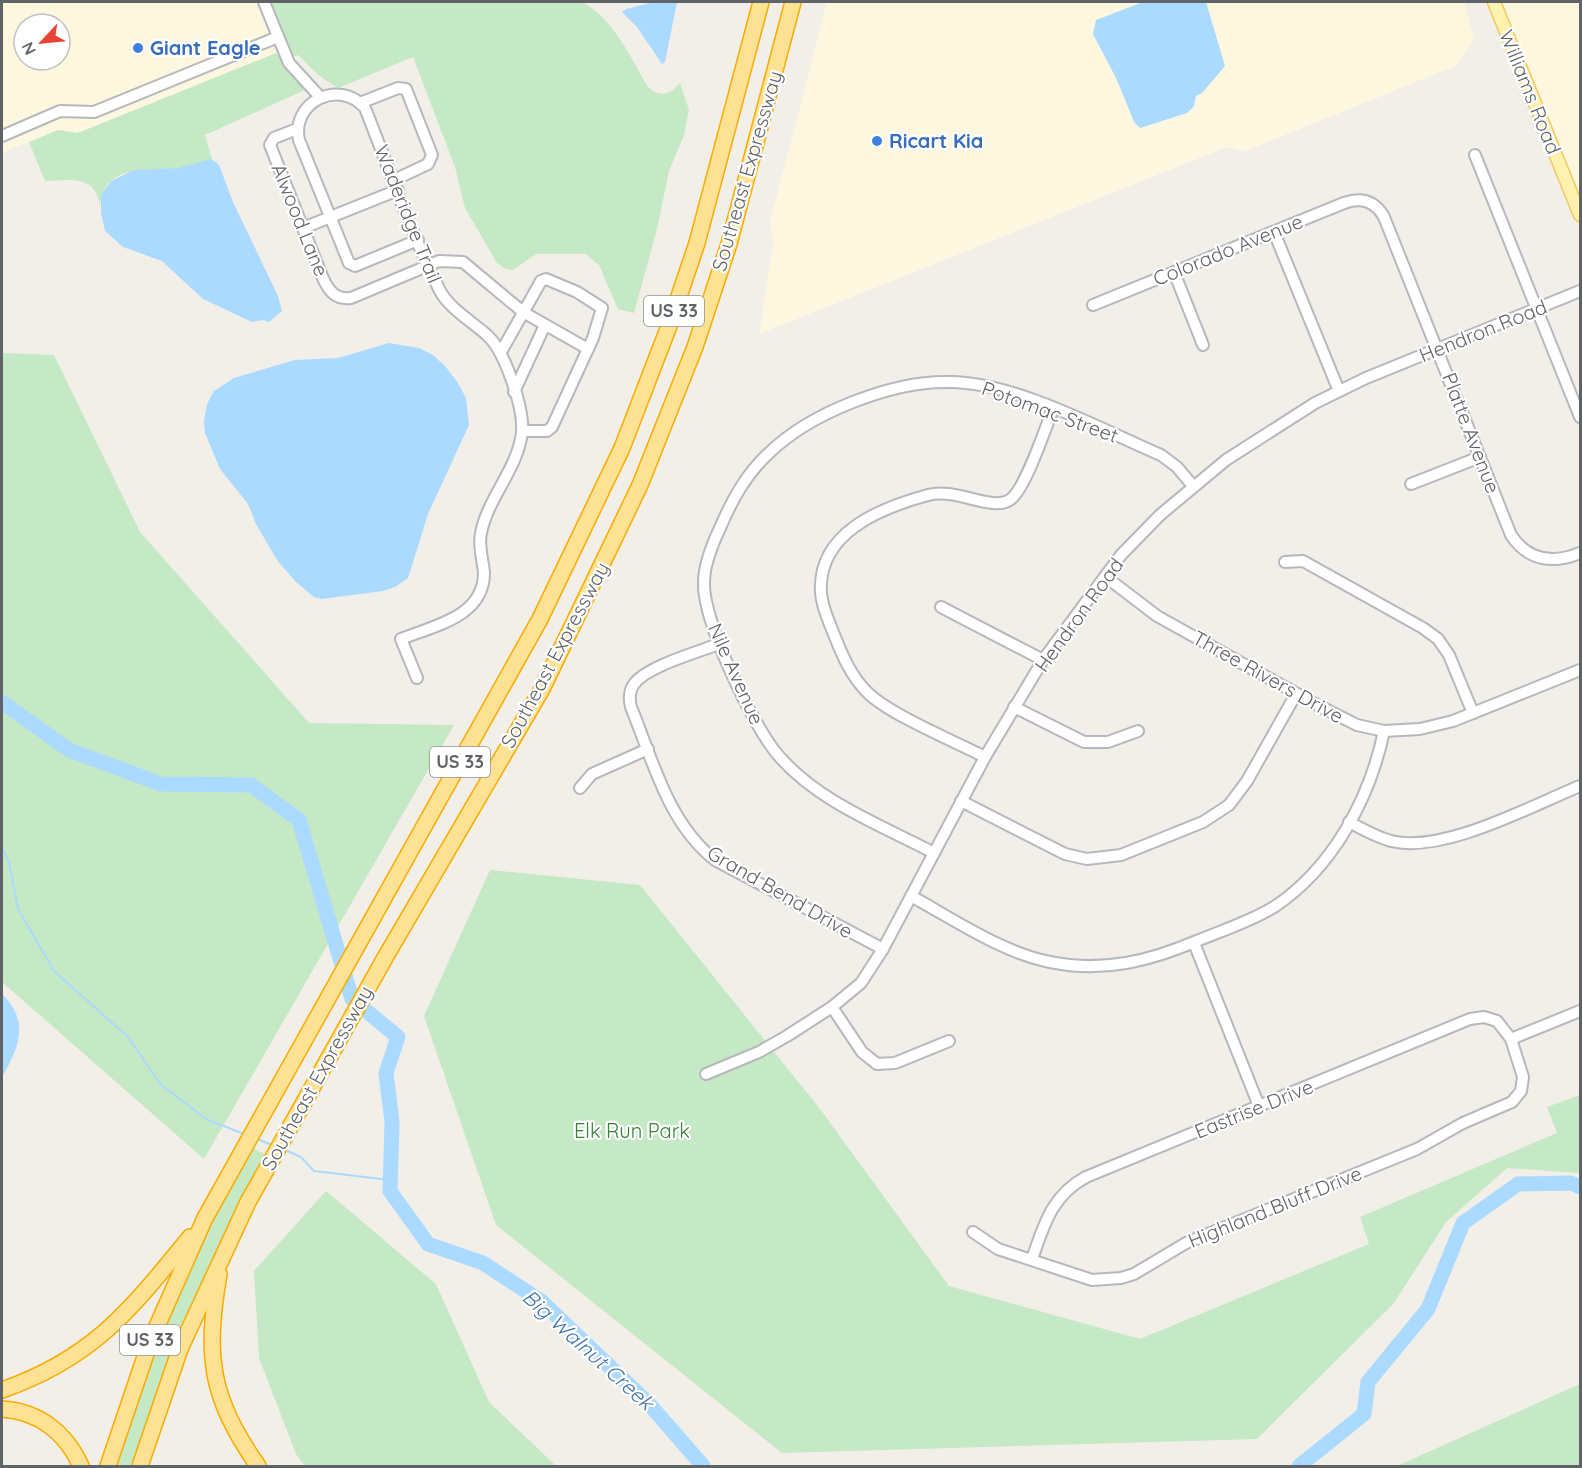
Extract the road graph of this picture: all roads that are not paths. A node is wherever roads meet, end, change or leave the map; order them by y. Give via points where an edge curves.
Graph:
1 (264, 2) edge
2 (761, 2) edge
3 (793, 2) edge
4 (1494, 2) edge
5 (278, 37) junction
6 (320, 97) junction
7 (360, 103) junction
8 (297, 129) junction
9 (2, 136) edge
10 (1475, 155) dead end
11 (396, 185) junction
12 (1364, 200) joint
13 (1581, 215) edge
14 (330, 217) junction
15 (303, 228) junction
16 (1274, 232) junction
17 (418, 240) junction
18 (429, 266) junction
19 (1174, 272) junction
20 (1581, 291) edge
21 (1093, 305) dead end
22 (1538, 309) junction
23 (523, 312) junction
24 (545, 325) junction
25 (1203, 345) dead end
26 (588, 349) junction
27 (1438, 349) junction
28 (501, 352) junction
29 (1339, 391) junction
30 (514, 392) junction
31 (1053, 409) junction
32 (1581, 417) edge
33 (522, 431) junction
34 (1480, 457) junction
35 (1411, 484) dead end
36 (1193, 486) junction
37 (725, 515) joint
38 (1580, 553) edge
39 (1285, 561) dead end
40 (1106, 577) junction
41 (941, 607) dead end
42 (721, 643) junction
43 (1043, 660) junction
44 (1581, 670) edge
45 (417, 678) dead end
46 (1296, 694) junction
47 (1014, 707) junction
48 (1473, 713) junction
49 (1138, 731) dead end
50 (1384, 731) junction
51 (648, 749) junction
52 (985, 757) junction
53 (1581, 786) edge
54 (580, 788) dead end
55 (961, 801) junction
56 (1349, 822) junction
57 (934, 853) junction
58 (911, 896) junction
59 (1194, 943) junction
60 (883, 950) junction
61 (832, 1007) junction
62 (1581, 1011) edge
63 (1511, 1039) junction
64 (949, 1041) dead end
65 (706, 1074) dead end
66 (1259, 1106) junction
67 (205, 1218) junction
68 (973, 1232) dead end
69 (230, 1239) junction
70 (1032, 1259) junction
71 (2, 1390) edge
72 (2, 1409) edge
73 (81, 1467) edge
74 (108, 1467) edge
75 (140, 1467) edge
76 (258, 1467) edge

1 - 5 street
2 - 67 highway, Southeast Expressway / US 33 via 697,243 622,448 547,606
3 - 69 highway, Southeast Expressway / US 33 via 729,244 695,347 644,475 542,689 386,956
4 - 13 main road, Williams Road
5 - 6 street via 292,68
5 - 9 street via 94,112 60,111
6 - 7 street via 342,96
6 - 8 street via 306,108
7 - 11 street, Waderidge Trail
7 - 11 street via 398,88 406,89 432,155 428,164
8 - 14 street
8 - 15 street, Alwood Lane via 274,138 270,145
10 - 22 street
11 - 14 street
11 - 17 street, Waderidge Trail
12 - 16 street, Colorado Avenue via 1349,201
12 - 27 street, Platte Avenue via 1376,206 1384,217
14 - 15 street
14 - 17 street via 351,265
15 - 18 street, Alwood Lane via 328,288 342,299
16 - 19 street, Colorado Avenue
16 - 29 street
17 - 18 street, Waderidge Trail
18 - 23 street via 451,260 463,262
18 - 28 street, Waderidge Trail via 441,294
19 - 21 street, Colorado Avenue
19 - 25 street
20 - 22 street, Hendron Road
22 - 27 street, Hendron Road
22 - 32 street
23 - 24 street
23 - 26 street via 537,285 546,279 598,303 602,315
23 - 28 street
24 - 26 street
24 - 30 street
26 - 33 street via 552,427 547,431
27 - 29 street, Hendron Road
27 - 34 street, Platte Avenue
28 - 30 street, Waderidge Trail
29 - 36 street, Hendron Road via 1262,435
30 - 33 street, Waderidge Trail
31 - 36 street, Potomac Street via 1161,455
31 - 37 street, Potomac Street via 1005,391 969,383 924,383 880,393 827,415 768,453 748,476
31 - 52 street via 1021,487 1008,501 995,505 960,495 929,495 857,524 835,544 822,574 822,600 842,655 855,678 878,701
33 - 45 street, Waderidge Trail via 515,459 481,534 484,574 476,600 456,618 401,639
34 - 35 street
34 - 38 street, Platte Avenue via 1520,547 1549,560
36 - 40 street, Hendron Road via 1144,531
37 - 42 street, Nile Avenue via 704,581 710,615
39 - 48 street via 1303,561 1431,633 1449,655
40 - 43 street, Hendron Road
40 - 46 street, Three Rivers Drive via 1157,616
41 - 43 street
42 - 51 street, Grand Bend Drive via 649,672 632,686 630,702
42 - 57 street, Nile Avenue via 758,727 799,776 838,803
43 - 47 street, Hendron Road
44 - 48 street, Three Rivers Drive
46 - 50 street, Three Rivers Drive via 1340,718
46 - 55 street via 1247,781 1229,805 1203,822 1121,855 1087,859 1065,854
47 - 49 street via 1084,742 1108,742
47 - 52 street, Hendron Road
48 - 50 street, Three Rivers Drive via 1435,726
50 - 56 street via 1371,780
51 - 54 street via 592,774
51 - 60 street, Grand Bend Drive via 678,820 707,853 737,873
52 - 55 street, Hendron Road
53 - 56 street via 1432,843 1391,841
55 - 57 street, Hendron Road
56 - 59 street via 1316,870 1274,906
57 - 58 street, Hendron Road
58 - 59 street via 1014,951 1049,962 1090,968 1119,965
58 - 60 street, Hendron Road
59 - 66 street
60 - 61 street, Hendron Road via 861,983
61 - 64 street via 862,1052 878,1064 895,1063
61 - 65 street, Hendron Road via 759,1052
62 - 63 street
63 - 66 street, Eastrise Drive via 1497,1021 1484,1017 1470,1019
63 - 70 street, Highland Bluff Drive via 1523,1077 1517,1097 1426,1145 1186,1243 1128,1276 1092,1280
66 - 70 street, Eastrise Drive via 1077,1182 1049,1212
67 - 71 highway via 117,1323 49,1370
67 - 74 highway, Southeast Expressway / US 33 via 150,1342
68 - 70 street, Highland Bluff Drive via 998,1249
69 - 75 highway, Southeast Expressway / US 33 via 180,1349
69 - 76 highway via 215,1299 211,1355 225,1410
72 - 73 highway via 45,1422 69,1444

